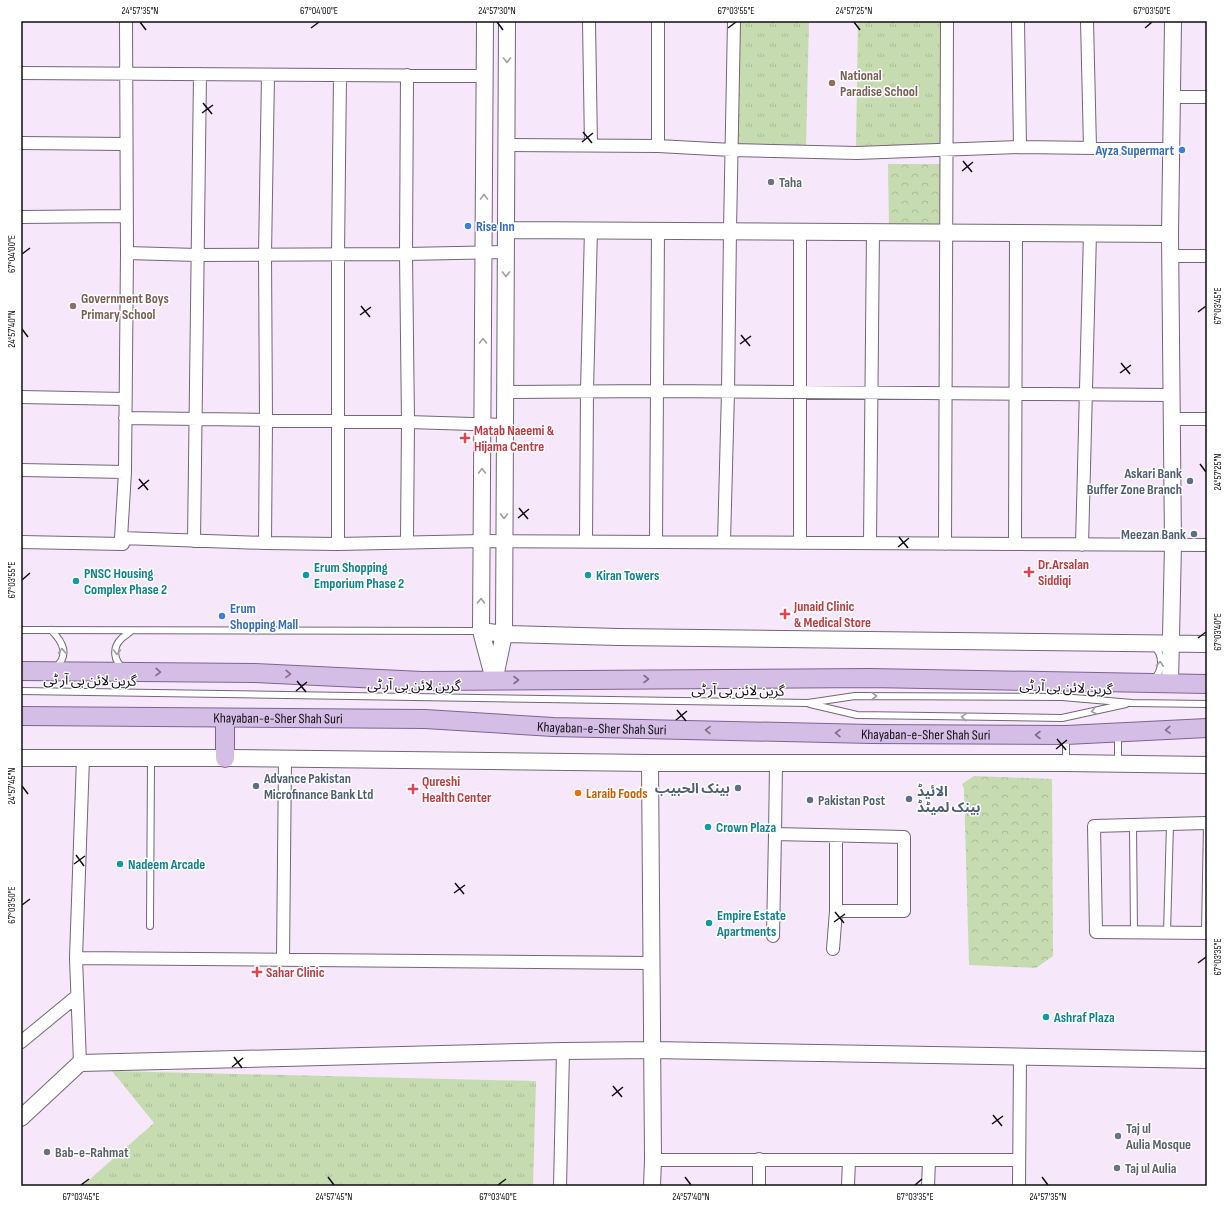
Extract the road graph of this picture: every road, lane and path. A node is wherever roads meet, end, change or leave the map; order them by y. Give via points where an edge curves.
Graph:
1 (126, 21) edge
2 (485, 21) edge
3 (508, 21) edge
4 (589, 21) edge
5 (658, 21) edge
6 (734, 21) edge
7 (947, 21) edge
8 (1018, 21) edge
9 (1087, 21) edge
10 (1173, 21) edge
11 (21, 73) edge
12 (126, 74) junction
13 (200, 74) junction
14 (268, 75) junction
15 (340, 75) junction
16 (407, 76) junction
17 (484, 76) junction
18 (1172, 97) junction
19 (1207, 97) edge
20 (21, 143) edge
21 (126, 144) junction
22 (507, 145) junction
23 (590, 146) junction
24 (658, 146) junction
25 (1020, 147) junction
26 (1090, 148) junction
27 (1171, 149) junction
28 (732, 150) junction
29 (946, 150) junction
30 (127, 216) junction
31 (21, 217) edge
32 (591, 229) junction
33 (506, 230) junction
34 (658, 230) junction
35 (730, 230) junction
36 (800, 231) junction
37 (873, 232) junction
38 (946, 232) junction
39 (1016, 232) junction
40 (1090, 233) junction
41 (1170, 234) junction
42 (484, 252) junction
43 (506, 252) junction
44 (127, 253) junction
45 (338, 254) junction
46 (406, 254) junction
47 (197, 255) junction
48 (265, 255) junction
49 (1170, 256) junction
50 (1207, 256) edge
51 (586, 391) junction
52 (657, 391) junction
53 (505, 392) junction
54 (728, 392) junction
55 (799, 393) junction
56 (871, 394) junction
57 (946, 394) junction
58 (1016, 394) junction
59 (1086, 395) junction
60 (1172, 395) junction
61 (21, 397) edge
62 (124, 399) junction
63 (125, 418) junction
64 (195, 419) junction
65 (1172, 419) junction
66 (1207, 419) edge
67 (266, 420) junction
68 (338, 422) junction
69 (408, 422) junction
70 (482, 425) junction
71 (505, 425) junction
72 (21, 470) edge
73 (125, 472) junction
74 (121, 538) junction
75 (194, 541) junction
76 (482, 541) junction
77 (504, 541) junction
78 (21, 542) edge
79 (407, 542) junction
80 (586, 542) junction
81 (656, 542) junction
82 (724, 542) junction
83 (265, 543) junction
84 (800, 543) junction
85 (870, 543) junction
86 (338, 544) junction
87 (946, 544) junction
88 (1015, 544) junction
89 (1082, 544) junction
90 (1173, 545) junction
91 (1207, 546) edge
92 (21, 630) edge
93 (51, 630) junction
94 (131, 631) junction
95 (481, 631) junction
96 (504, 634) junction
97 (1150, 644) junction
98 (1172, 644) junction
99 (1207, 644) edge
100 (21, 671) edge
101 (50, 671) junction
102 (132, 672) junction
103 (494, 680) junction
104 (1148, 683) junction
105 (1170, 683) junction
106 (1207, 684) edge
107 (21, 691) edge
108 (808, 703) junction
109 (1132, 703) junction
110 (1207, 704) edge
111 (21, 716) edge
112 (225, 718) junction
113 (1207, 728) edge
114 (1118, 733) junction
115 (1066, 735) junction
116 (21, 758) edge
117 (83, 758) junction
118 (151, 758) junction
119 (224, 758) junction
120 (285, 760) junction
121 (650, 763) junction
122 (1066, 763) junction
123 (776, 764) junction
124 (1118, 764) junction
125 (1207, 765) edge
126 (1207, 823) edge
127 (1170, 824) junction
128 (1133, 825) junction
129 (775, 834) junction
130 (836, 836) junction
131 (836, 911) junction
132 (150, 926) dead end
133 (1134, 933) junction
134 (1167, 933) junction
135 (1206, 933) edge
136 (773, 936) dead end
137 (833, 949) dead end
138 (76, 958) junction
139 (283, 959) junction
140 (651, 963) junction
141 (77, 996) junction
142 (21, 1042) edge
143 (652, 1050) junction
144 (563, 1051) junction
145 (1020, 1056) junction
146 (1207, 1060) edge
147 (80, 1063) junction
148 (21, 1118) edge
149 (759, 1159) junction
150 (653, 1160) junction
151 (849, 1160) junction
152 (1019, 1160) junction
153 (928, 1161) junction
154 (560, 1186) edge
155 (652, 1186) edge
156 (759, 1186) edge
157 (848, 1186) edge
158 (928, 1186) edge
159 (1019, 1186) edge

1 - 12 street
2 - 17 street
3 -> 22 street
4 - 23 street
5 - 24 street
6 - 28 street
7 - 29 street
8 - 25 street
9 - 26 street
10 - 18 street
11 - 12 street
12 - 13 street
12 - 21 street
13 - 14 street
13 - 47 street
14 - 15 street
14 - 48 street
15 - 16 street
15 - 45 street
16 - 17 street
16 - 46 street
42 -> 17 street
18 - 19 street
18 - 27 street
20 - 21 street
21 - 30 street
22 - 23 street
22 - 33 street
23 - 24 street
24 - 28 street
25 - 26 street
25 - 29 street
26 - 27 street
27 - 41 street
28 - 29 street via 857,153
28 - 35 street
29 - 38 street
30 - 31 street
30 - 44 street
32 - 33 street
32 - 34 street
32 - 51 street
33 - 43 street
34 - 35 street
34 - 52 street
35 - 36 street
35 - 54 street
36 - 37 street
36 - 55 street
37 - 38 street
37 - 56 street
38 - 39 street
38 - 57 street
39 - 40 street
39 - 58 street
40 - 41 street
40 - 59 street
41 - 49 street
42 - 43 street
42 - 46 street
70 -> 42 street
43 -> 53 street
44 - 47 street
44 - 62 street
45 - 46 street
45 - 48 street
45 - 68 street
46 - 69 street
47 - 48 street
47 - 64 street
48 - 67 street
49 - 50 street
49 - 60 street
51 - 52 street
51 - 53 street
51 - 80 street
52 - 54 street
52 - 81 street
53 - 71 street
54 - 55 street
54 - 82 street
55 - 56 street
55 - 84 street
56 - 57 street
56 - 85 street
57 - 58 street
57 - 87 street
58 - 59 street
58 - 88 street
59 - 60 street
59 - 89 street
60 - 65 street
61 - 62 street
62 - 63 street
63 - 64 street
63 - 73 street
64 - 67 street
64 - 75 street
65 - 66 street
65 - 90 street
67 - 68 street
67 - 83 street
68 - 69 street
68 - 86 street
69 - 70 street
69 - 79 street
70 - 71 street
76 -> 70 street
71 -> 77 street
72 - 73 street
73 - 74 street
74 - 75 street
74 - 78 street via 123,544
75 - 83 street
76 - 77 street
76 - 79 street
95 -> 76 street
77 - 80 street
77 - 96 street
79 - 86 street
80 - 81 street
81 - 82 street
82 - 84 street
83 - 86 street
84 - 85 street
85 - 87 street
87 - 88 street
88 - 89 street
89 - 90 street
90 - 91 street
90 - 98 street
92 - 93 lane
93 - 94 lane
101 -> 93 lane via 56,668 63,656 61,642
94 - 95 lane
94 -> 102 lane via 117,644 115,656 121,666
95 - 96 street
95 - 103 street
96 - 97 street
96 - 103 street
97 - 98 street
104 -> 97 lane via 1159,674 1162,660 1156,648
98 - 99 street
98 - 105 street
100 - 101 main road
101 - 102 main road
102 -> 103 main road via 255,673 422,681
103 -> 104 main road via 870,678
104 - 105 main road
105 - 106 main road
107 - 108 lane, گرین لائن بی آر ٹی
108 -> 109 lane, گرین لائن بی آر ٹی via 855,696 1062,697
109 -> 108 lane, گرین لائن بی آر ٹی via 1062,718 857,715
109 - 110 lane, گرین لائن بی آر ٹی
111 - 112 main road, Khayaban-e-Sher Shah Suri
115 -> 112 main road, Khayaban-e-Sher Shah Suri via 863,734 552,727 425,719
112 - 119 main road
113 -> 114 main road, Khayaban-e-Sher Shah Suri
114 - 115 main road, Khayaban-e-Sher Shah Suri
114 - 124 lane
115 - 122 lane
116 - 117 street
117 - 118 street
117 - 138 street
118 - 119 street
118 - 132 lane
119 - 120 street
120 - 121 street
120 - 139 street
121 - 123 street
121 - 140 street
122 - 123 street
122 - 124 street
123 - 129 street
124 - 125 street
126 - 127 street
126 - 135 lane
127 - 128 street
127 - 134 lane
128 - 133 lane
128 - 133 street via 1094,826 1096,932
129 - 130 street
129 - 136 street
130 - 131 street
130 - 131 street via 904,837 904,911
131 - 137 street
133 - 134 street
134 - 135 street
138 - 139 street
138 - 141 street
139 - 140 street
140 - 143 street
141 - 142 street
141 - 147 street
143 - 144 street
143 - 145 street
143 - 150 street
144 - 147 street
144 - 154 street
145 - 146 street
145 - 152 street
147 - 148 street
149 - 150 street
149 - 151 street
149 - 156 street
150 - 155 street
151 - 153 street
151 - 157 street
152 - 153 street
152 - 159 street
153 - 158 street

